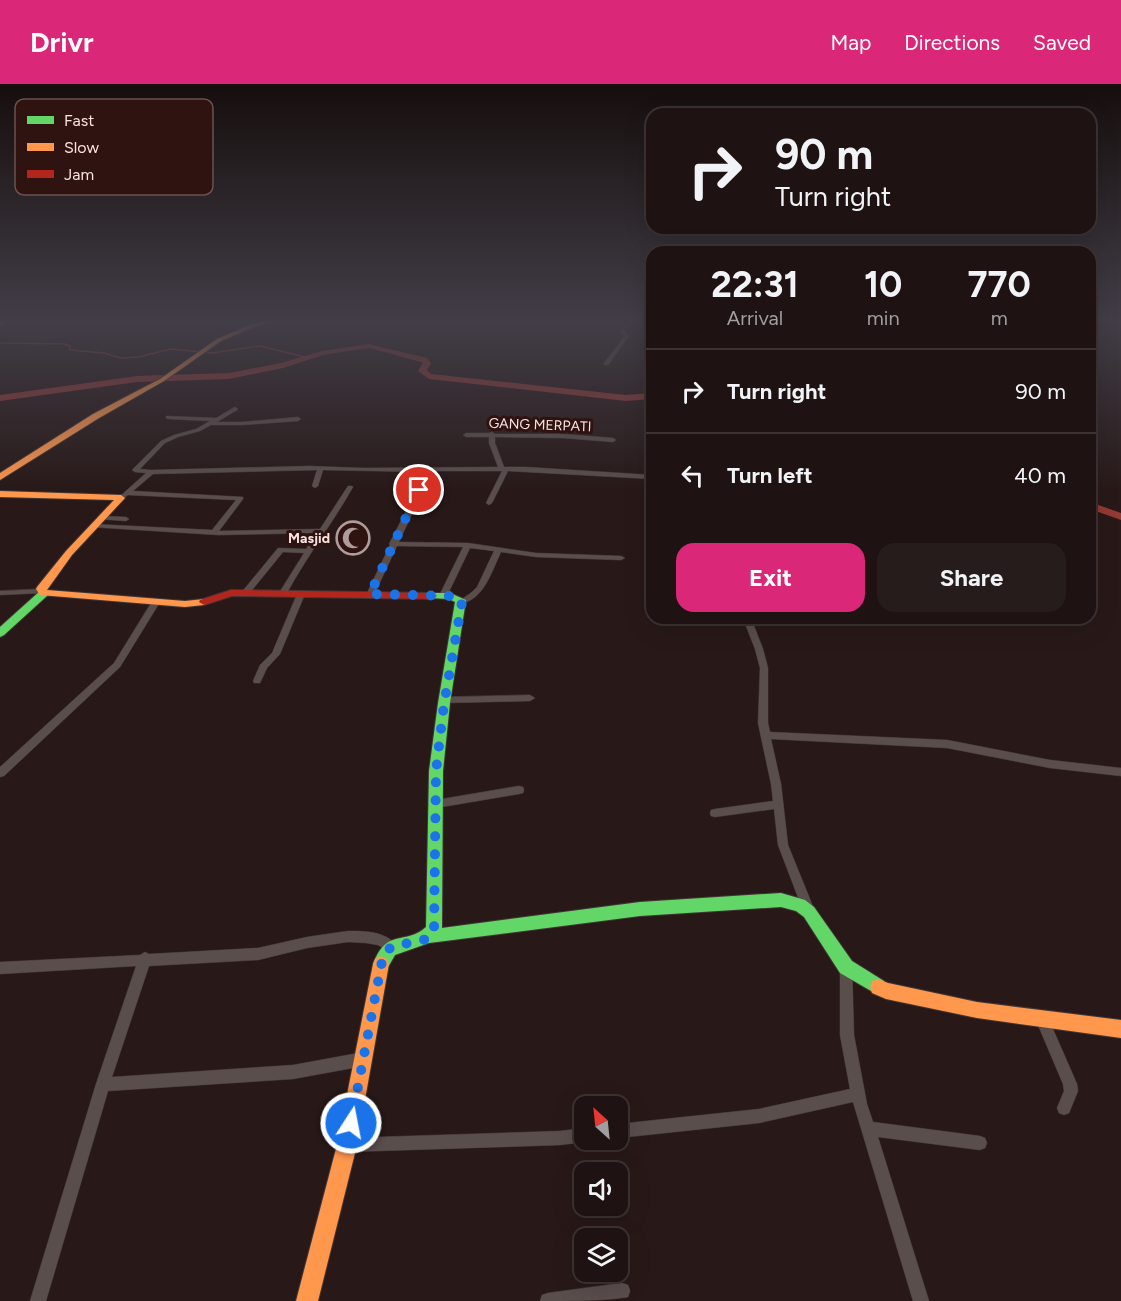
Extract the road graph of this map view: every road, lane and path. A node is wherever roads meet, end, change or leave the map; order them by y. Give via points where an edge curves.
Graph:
1 (166, 378) edge
2 (235, 409) dead end
3 (168, 417) dead end
4 (298, 418) dead end
5 (212, 421) junction
6 (492, 434) junction
7 (466, 435) dead end
8 (613, 440) dead end
9 (321, 468) junction
10 (430, 469) junction
11 (504, 469) junction
12 (151, 472) junction
13 (0, 477) edge
14 (646, 477) edge
15 (315, 486) dead end
16 (350, 487) dead end
17 (0, 494) edge
18 (124, 495) junction
19 (489, 503) dead end
20 (126, 519) dead end
21 (96, 522) junction
22 (323, 531) junction
23 (214, 532) junction
24 (393, 543) junction
25 (468, 545) junction
26 (498, 550) junction
27 (307, 551) junction
28 (621, 558) dead end
29 (42, 592) junction
30 (0, 593) edge
31 (245, 593) junction
32 (282, 594) junction
33 (301, 594) junction
34 (370, 594) junction
35 (443, 596) junction
36 (156, 602) junction
37 (462, 602) junction
38 (749, 624) edge
39 (0, 633) edge
40 (257, 681) dead end
41 (530, 698) dead end
42 (444, 700) junction
43 (766, 735) junction
44 (1121, 772) edge
45 (0, 774) edge
46 (519, 790) dead end
47 (436, 804) junction
48 (778, 804) junction
49 (715, 813) dead end
50 (809, 912) junction
51 (431, 937) junction
52 (391, 947) junction
53 (145, 958) junction
54 (846, 967) junction
55 (0, 968) edge
56 (1041, 1018) junction
57 (1121, 1029) edge
58 (364, 1059) junction
59 (103, 1084) junction
60 (858, 1094) junction
61 (1064, 1108) dead end
62 (868, 1129) junction
63 (628, 1130) edge
64 (574, 1136) edge
65 (980, 1143) dead end
66 (347, 1145) junction
67 (622, 1291) dead end
68 (38, 1301) edge
69 (307, 1301) edge
70 (548, 1301) edge
71 (921, 1301) edge

1 - 13 street via 96,416
2 - 5 street
3 - 5 street
4 - 5 street via 234,426
5 - 12 street via 163,442 135,470
6 - 7 street, GANG MERPATI
6 - 8 street, GANG MERPATI
6 - 11 street
9 - 10 street
9 - 12 street
9 - 15 street
10 - 11 street
10 - 24 street
11 - 14 street
11 - 19 street
12 - 18 street
16 - 22 street
17 - 18 street
18 - 21 street
18 - 23 street via 241,498
20 - 21 street
21 - 23 street
21 - 29 street via 49,577
22 - 23 street
22 - 27 street
24 - 25 street
24 - 34 street
25 - 26 street
25 - 35 street
26 - 28 street
26 - 37 street via 475,597
27 - 31 street via 281,550
27 - 32 street
29 - 30 street
29 - 36 street
29 - 39 street
31 - 32 street
31 - 36 street via 198,603
32 - 33 street
33 - 34 street
33 - 40 street via 276,654
34 - 35 street
35 - 37 street via 455,596
36 - 45 street via 117,665
37 - 42 street
38 - 43 street via 764,668 762,711
41 - 42 street
42 - 47 street
43 - 44 street via 947,744 1050,764
43 - 48 street
46 - 47 street
47 - 51 street
48 - 49 street
48 - 50 street via 783,845
50 - 51 street via 781,900 703,904
50 - 54 street
51 - 52 street
52 - 53 street via 378,938 348,938 296,944 258,954
52 - 58 street via 383,956
53 - 55 street
53 - 59 street
54 - 56 street via 886,991 977,1010
54 - 60 street via 847,1035
56 - 57 street
56 - 61 street via 1070,1083
58 - 59 street via 293,1072
58 - 66 street
59 - 68 street
60 - 62 street
60 - 63 street via 759,1116
62 - 65 street
62 - 71 street
64 - 66 street
66 - 69 street
67 - 70 street

